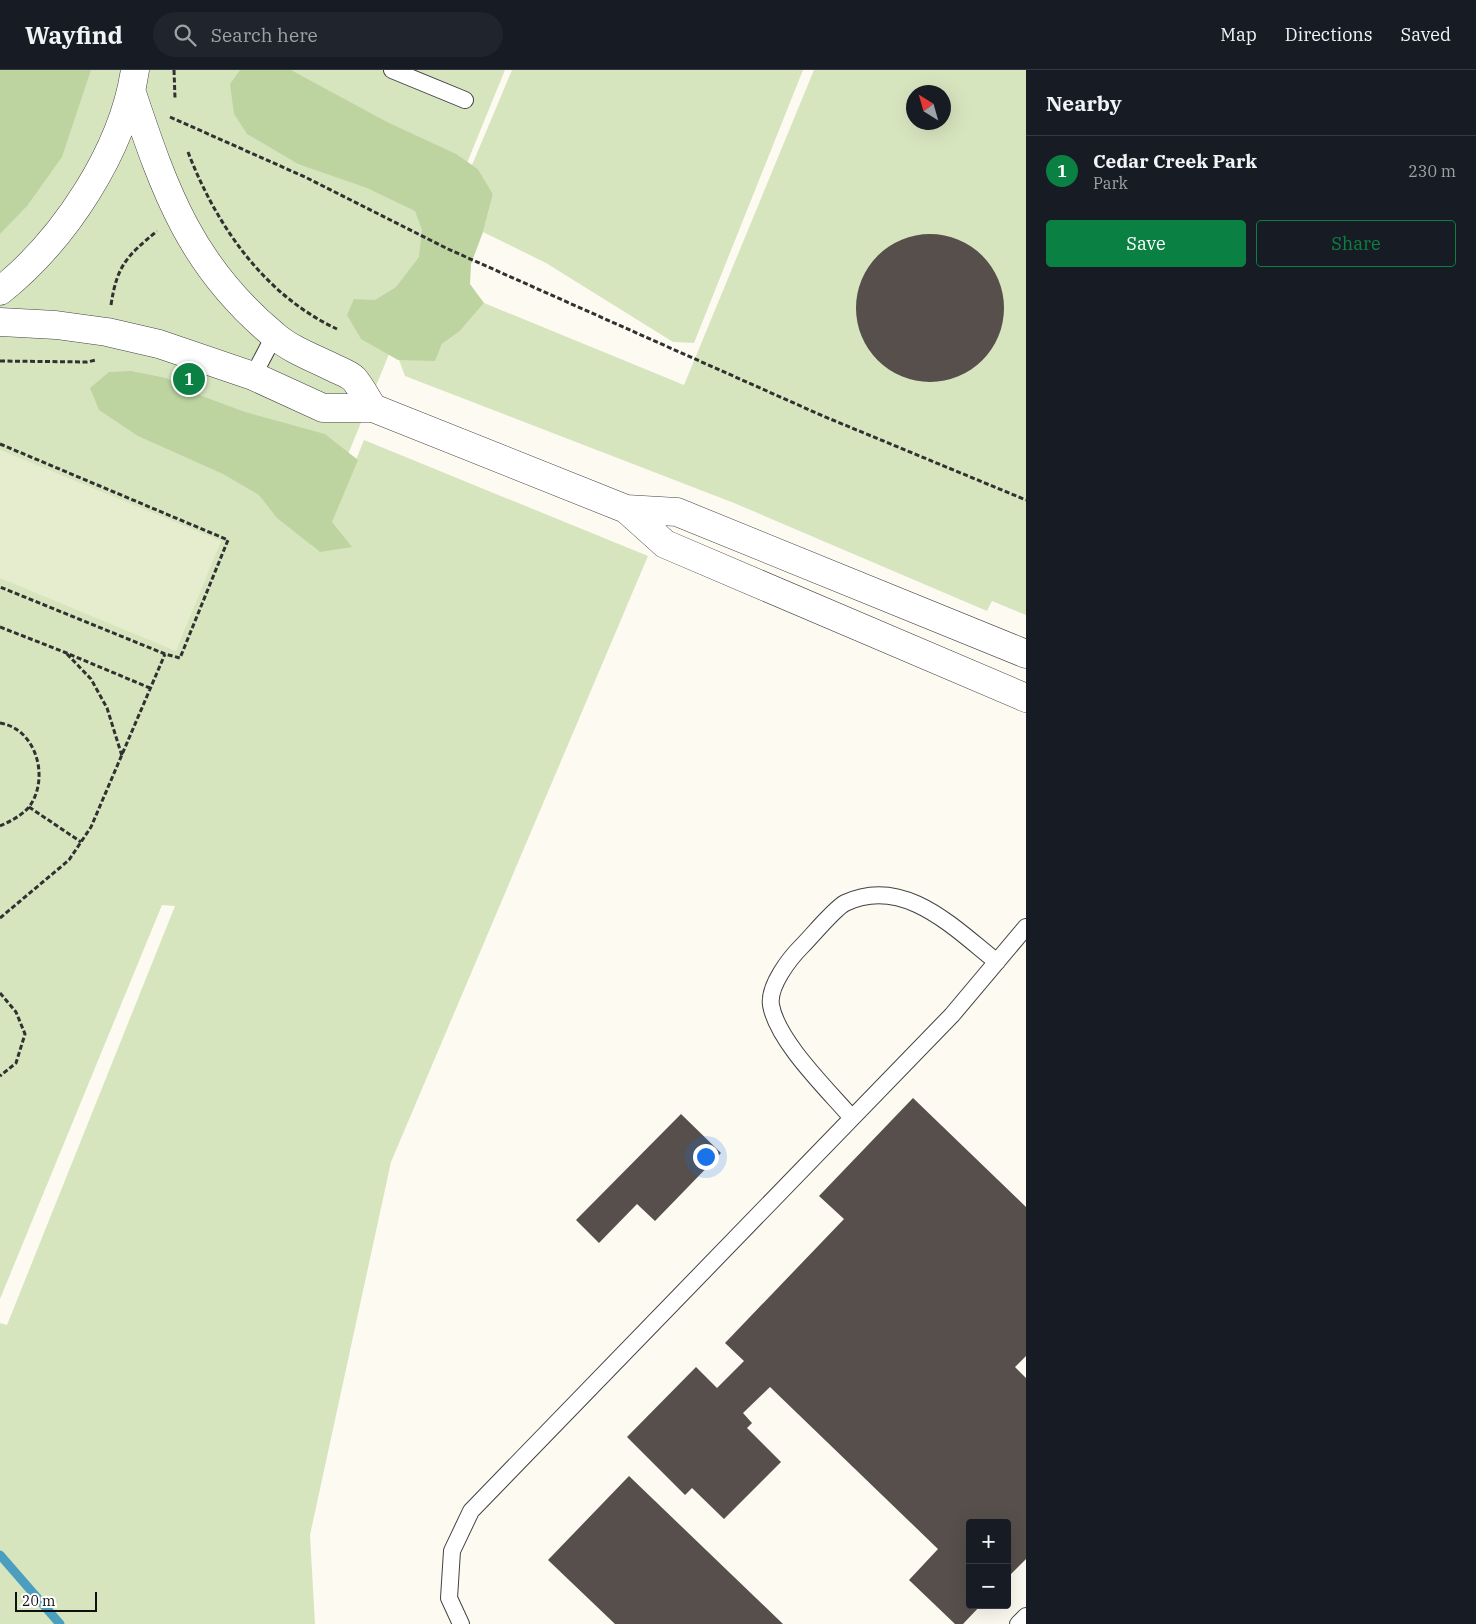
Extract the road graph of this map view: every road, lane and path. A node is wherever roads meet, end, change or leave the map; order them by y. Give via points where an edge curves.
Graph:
1 (174, 70) edge
2 (392, 70) edge
3 (133, 82) edge
4 (175, 98) dead end
5 (465, 100) dead end
6 (188, 152) dead end
7 (159, 230) dead end
8 (0, 291) edge
9 (110, 306) dead end
10 (0, 322) edge
11 (337, 329) dead end
12 (274, 336) junction
13 (100, 356) dead end
14 (0, 361) edge
15 (253, 376) junction
16 (373, 408) junction
17 (0, 444) edge
18 (1026, 500) edge
19 (626, 509) junction
20 (0, 586) edge
21 (0, 627) edge
22 (64, 652) junction
23 (165, 654) junction
24 (1026, 654) edge
25 (150, 688) junction
26 (1026, 698) edge
27 (0, 723) edge
28 (122, 756) junction
29 (29, 807) junction
30 (0, 826) edge
31 (81, 842) junction
32 (0, 918) edge
33 (1026, 927) edge
34 (997, 962) junction
35 (0, 993) edge
36 (0, 1076) edge
37 (852, 1118) junction
38 (1026, 1616) edge
39 (461, 1624) edge
40 (1018, 1624) edge

1 - 4 path
2 - 5 lane
3 - 8 street via 92,185 41,253
3 - 12 street via 158,171 178,218 224,287
3 - 18 path via 182,124 305,177 448,249 823,416
6 - 11 path via 199,182 242,252 294,304
7 - 9 path via 123,263 114,282
10 - 15 street via 107,332 159,344
12 - 15 lane
12 - 16 street via 353,378
13 - 14 path via 87,362
15 - 16 street via 322,408
16 - 19 street
17 - 23 path via 228,540 180,658
19 - 24 street via 677,512
19 - 26 street via 665,544
20 - 23 path
21 - 22 path
22 - 25 path
22 - 28 path via 91,678 107,708
23 - 25 path
25 - 28 path
27 - 29 path via 19,731 38,759 37,792
28 - 31 path via 91,827
29 - 30 path via 15,820
29 - 31 path
31 - 32 path via 70,860
33 - 34 lane
34 - 37 lane via 952,1015
34 - 37 lane via 942,918 903,897 873,894 843,904 794,954 779,975 771,1004 783,1035
35 - 36 path via 16,1012 25,1034 16,1063
37 - 39 lane via 471,1511 452,1552 449,1598
38 - 40 lane

